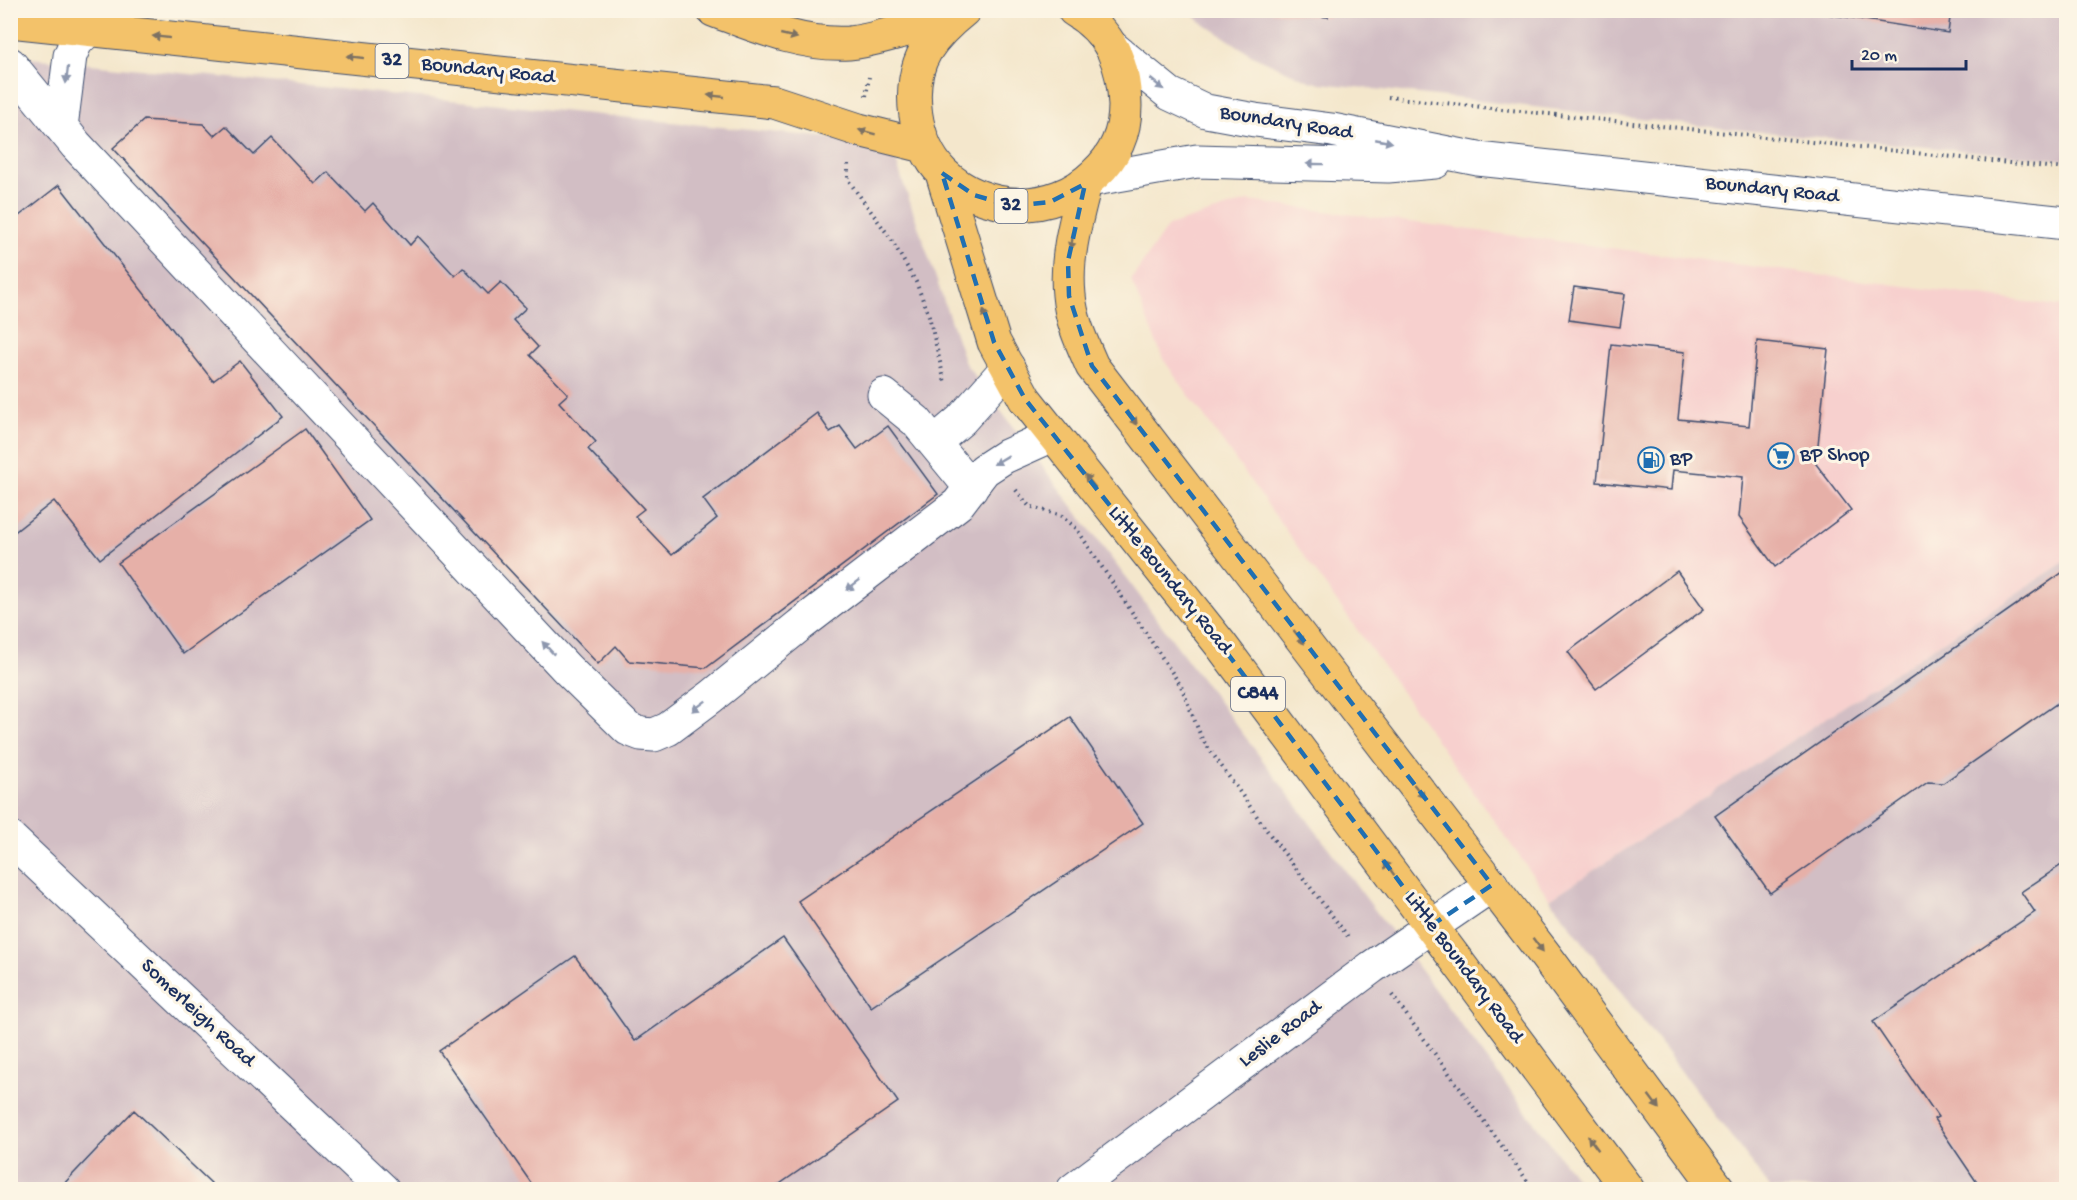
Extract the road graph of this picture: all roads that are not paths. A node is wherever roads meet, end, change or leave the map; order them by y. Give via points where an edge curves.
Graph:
1 (713, 10) edge
2 (1083, 13) edge
3 (954, 18) edge
4 (10, 21) edge
5 (89, 29) junction
6 (1112, 47) junction
7 (10, 64) edge
8 (61, 127) junction
9 (924, 146) junction
10 (1478, 159) junction
11 (942, 173) junction
12 (1087, 182) junction
13 (2067, 223) edge
14 (1008, 368) junction
15 (884, 395) dead end
16 (1053, 435) junction
17 (934, 443) junction
18 (971, 488) junction
19 (10, 838) edge
20 (1492, 885) junction
21 (1432, 925) junction
22 (383, 1190) edge
23 (1073, 1190) edge
24 (1628, 1190) edge
25 (1719, 1190) edge

1 -> 3 main road, 32 via 774,32 813,41 847,43
2 - 6 main road, 32
3 - 9 main road, 32 via 925,51 915,82 915,115
4 - 5 main road, Boundary Road / 32
5 -> 8 street via 76,42 70,56
9 -> 5 main road, Boundary Road / 32 via 774,102
6 -> 10 street, Boundary Road via 1170,94 1206,111 1332,130
6 - 12 main road, 32 via 1124,81 1125,117 1109,161
7 - 8 street
18 -> 8 street via 958,504 668,729 654,735 628,729 567,669
9 - 11 main road, 32
10 -> 12 street, Boundary Road via 1388,166 1197,161
10 - 13 street, Boundary Road
11 - 12 main road, 32 via 974,195 1011,206 1050,202
14 -> 11 main road, Little Boundary Road / C844 via 994,342
12 -> 20 main road via 1068,261 1075,325 1092,366
14 - 16 main road, Little Boundary Road / C844 via 1025,399
14 - 17 street via 961,420
15 - 17 street via 916,421
16 -> 18 street via 1004,457 984,470
21 -> 16 main road, Little Boundary Road / C844 via 1221,645
17 - 18 street
19 - 22 street, Somerleigh Road
20 - 21 street, Leslie Road
20 -> 25 main road
21 - 23 street, Leslie Road
24 -> 21 main road, Little Boundary Road / C844

